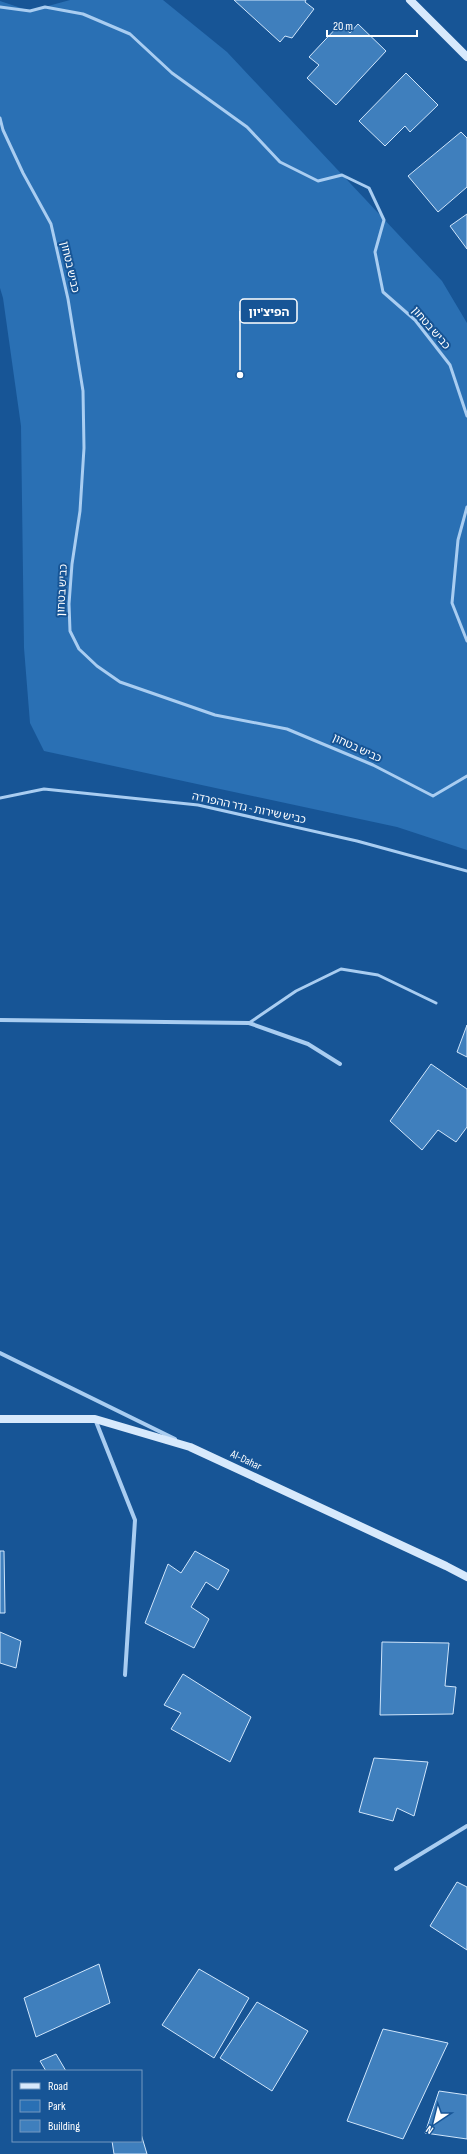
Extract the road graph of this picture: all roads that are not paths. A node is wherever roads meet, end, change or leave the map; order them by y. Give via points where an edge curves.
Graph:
1 (410, 0) edge
2 (0, 7) edge
3 (467, 57) edge
4 (0, 118) edge
5 (467, 416) edge
6 (467, 507) edge
7 (467, 641) edge
8 (467, 776) edge
9 (0, 798) edge
10 (467, 871) edge
11 (436, 1003) dead end
12 (0, 1020) edge
13 (249, 1023) junction
14 (340, 1064) dead end
15 (0, 1353) edge
16 (0, 1419) edge
17 (94, 1419) junction
18 (190, 1447) junction
19 (467, 1578) edge
20 (126, 1675) dead end
21 (467, 1826) edge
22 (396, 1869) dead end

1 - 3 street
2 - 5 lane, כביש בטחון via 30,11 45,7 83,14 130,34 172,73 247,127 280,162 318,181 342,175 368,188 384,220 375,252 383,292 414,320 450,365
4 - 8 lane, כביש בטחון via 23,173 51,224 68,299 83,391 84,448 80,511 69,604 70,631 79,649 120,682 215,715 287,729 373,765 433,796
6 - 7 lane via 458,540 452,603
9 - 10 lane, כביש שירות - גדר ההפרדה via 44,789 198,805 357,841
11 - 13 lane via 378,975 340,969 296,991
12 - 13 street
13 - 14 street via 308,1044
15 - 18 street
16 - 17 street, Al-Dahar
17 - 18 street, Al-Dahar
17 - 20 street via 135,1520
18 - 19 street, Al-Dahar
21 - 22 street

